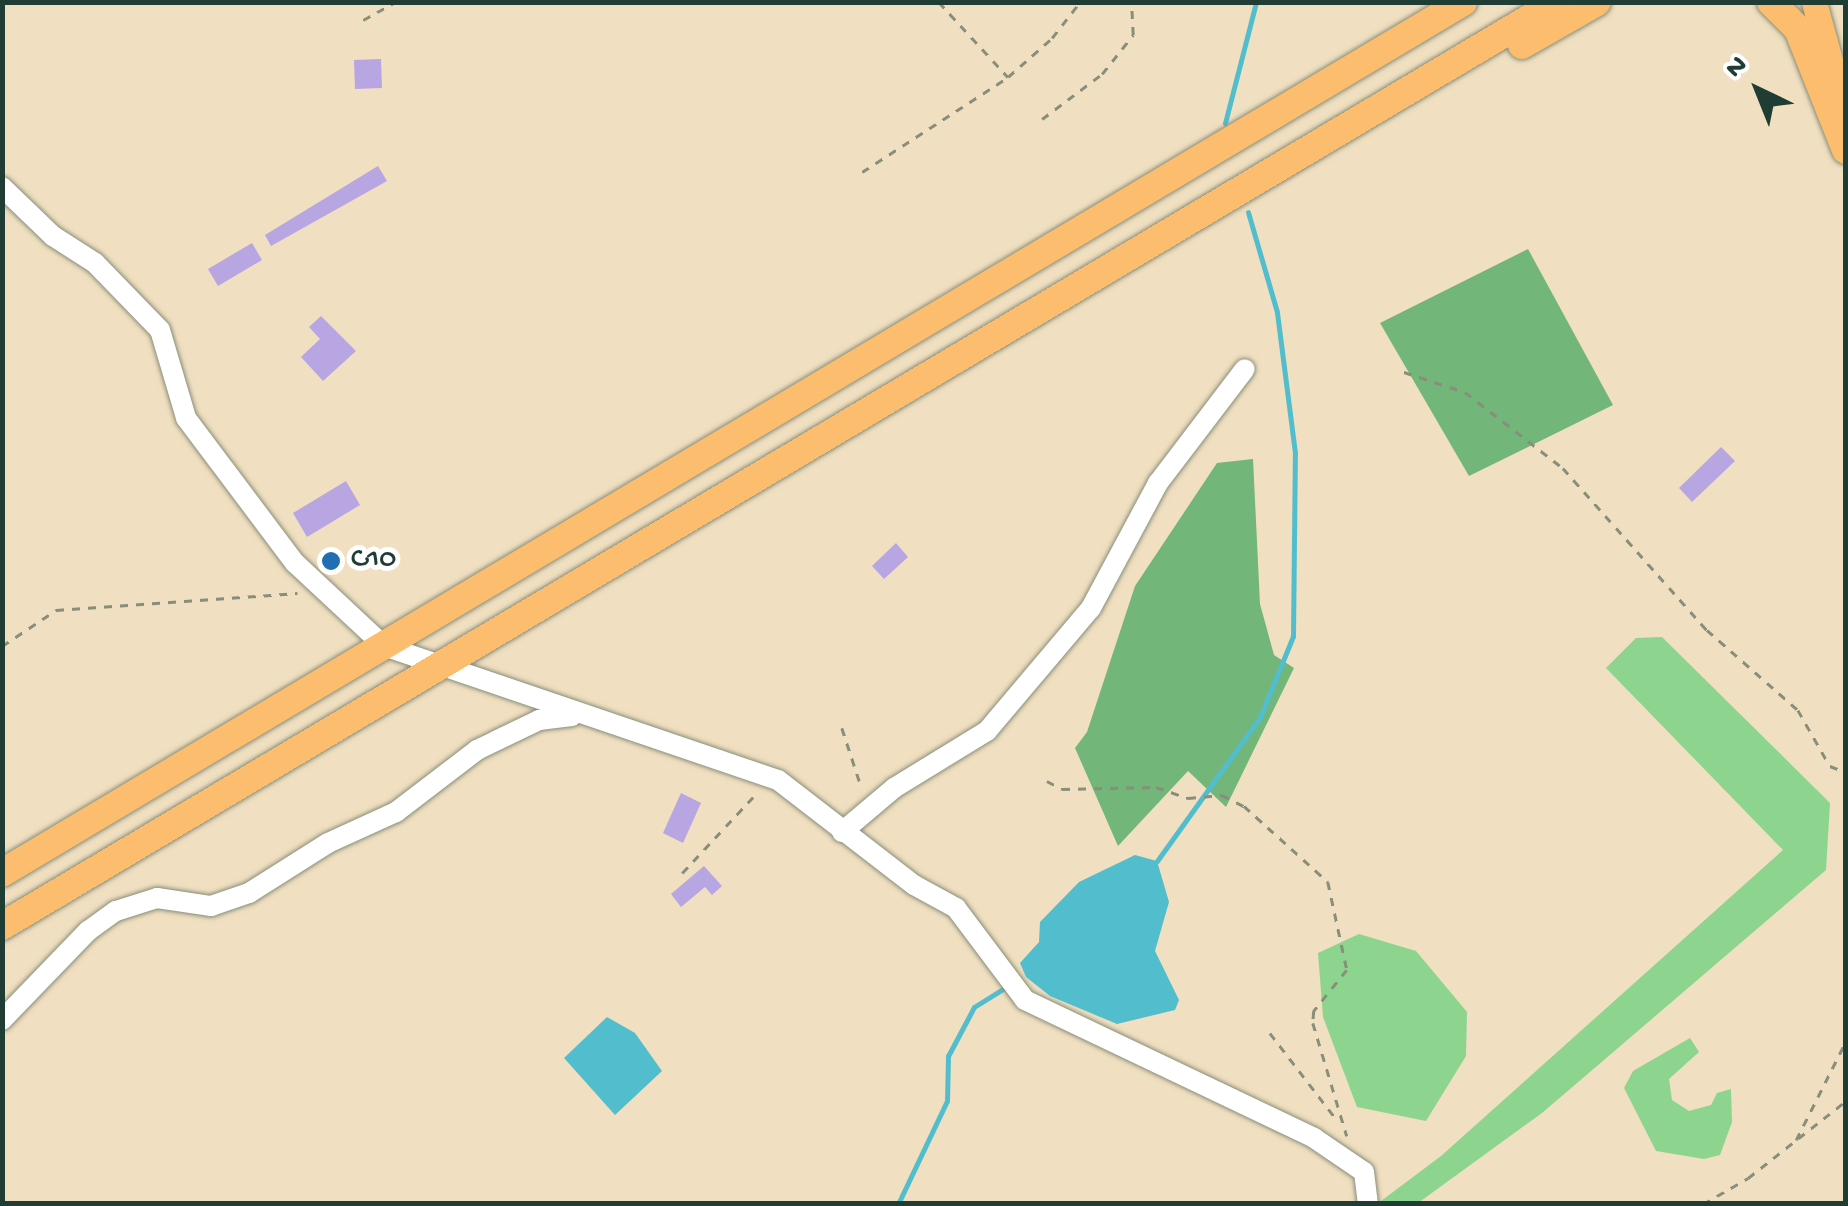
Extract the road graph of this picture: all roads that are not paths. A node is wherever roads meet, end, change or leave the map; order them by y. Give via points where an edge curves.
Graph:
1 (1432, 2) edge
2 (1463, 2) edge
3 (1557, 2) edge
4 (1597, 2) edge
5 (1772, 2) edge
6 (1814, 2) edge
7 (1846, 118) edge
8 (1846, 150) edge
9 (2, 187) edge
10 (1068, 240) junction
11 (1088, 286) junction
12 (1245, 369) dead end
13 (384, 646) junction
14 (438, 664) junction
15 (575, 715) junction
16 (842, 832) junction
17 (2, 872) edge
18 (2, 926) edge
19 (2, 1020) edge
20 (1368, 1204) edge

1 - 10 highway
2 - 10 highway
3 - 11 highway
4 - 11 highway
5 - 8 highway via 1798,29
6 - 7 main road
9 - 13 street via 126,291 160,330 186,418 276,539
10 - 13 highway
11 - 14 highway
12 - 16 street via 1158,483 1091,608 986,731 894,788
13 - 14 street
13 - 17 highway
14 - 15 street
14 - 18 highway
15 - 16 street via 769,777
15 - 19 street via 539,720 477,750 396,812 248,893 211,906 157,898 116,912 88,931
16 - 20 street via 956,908 1025,1000 1314,1138 1364,1172

